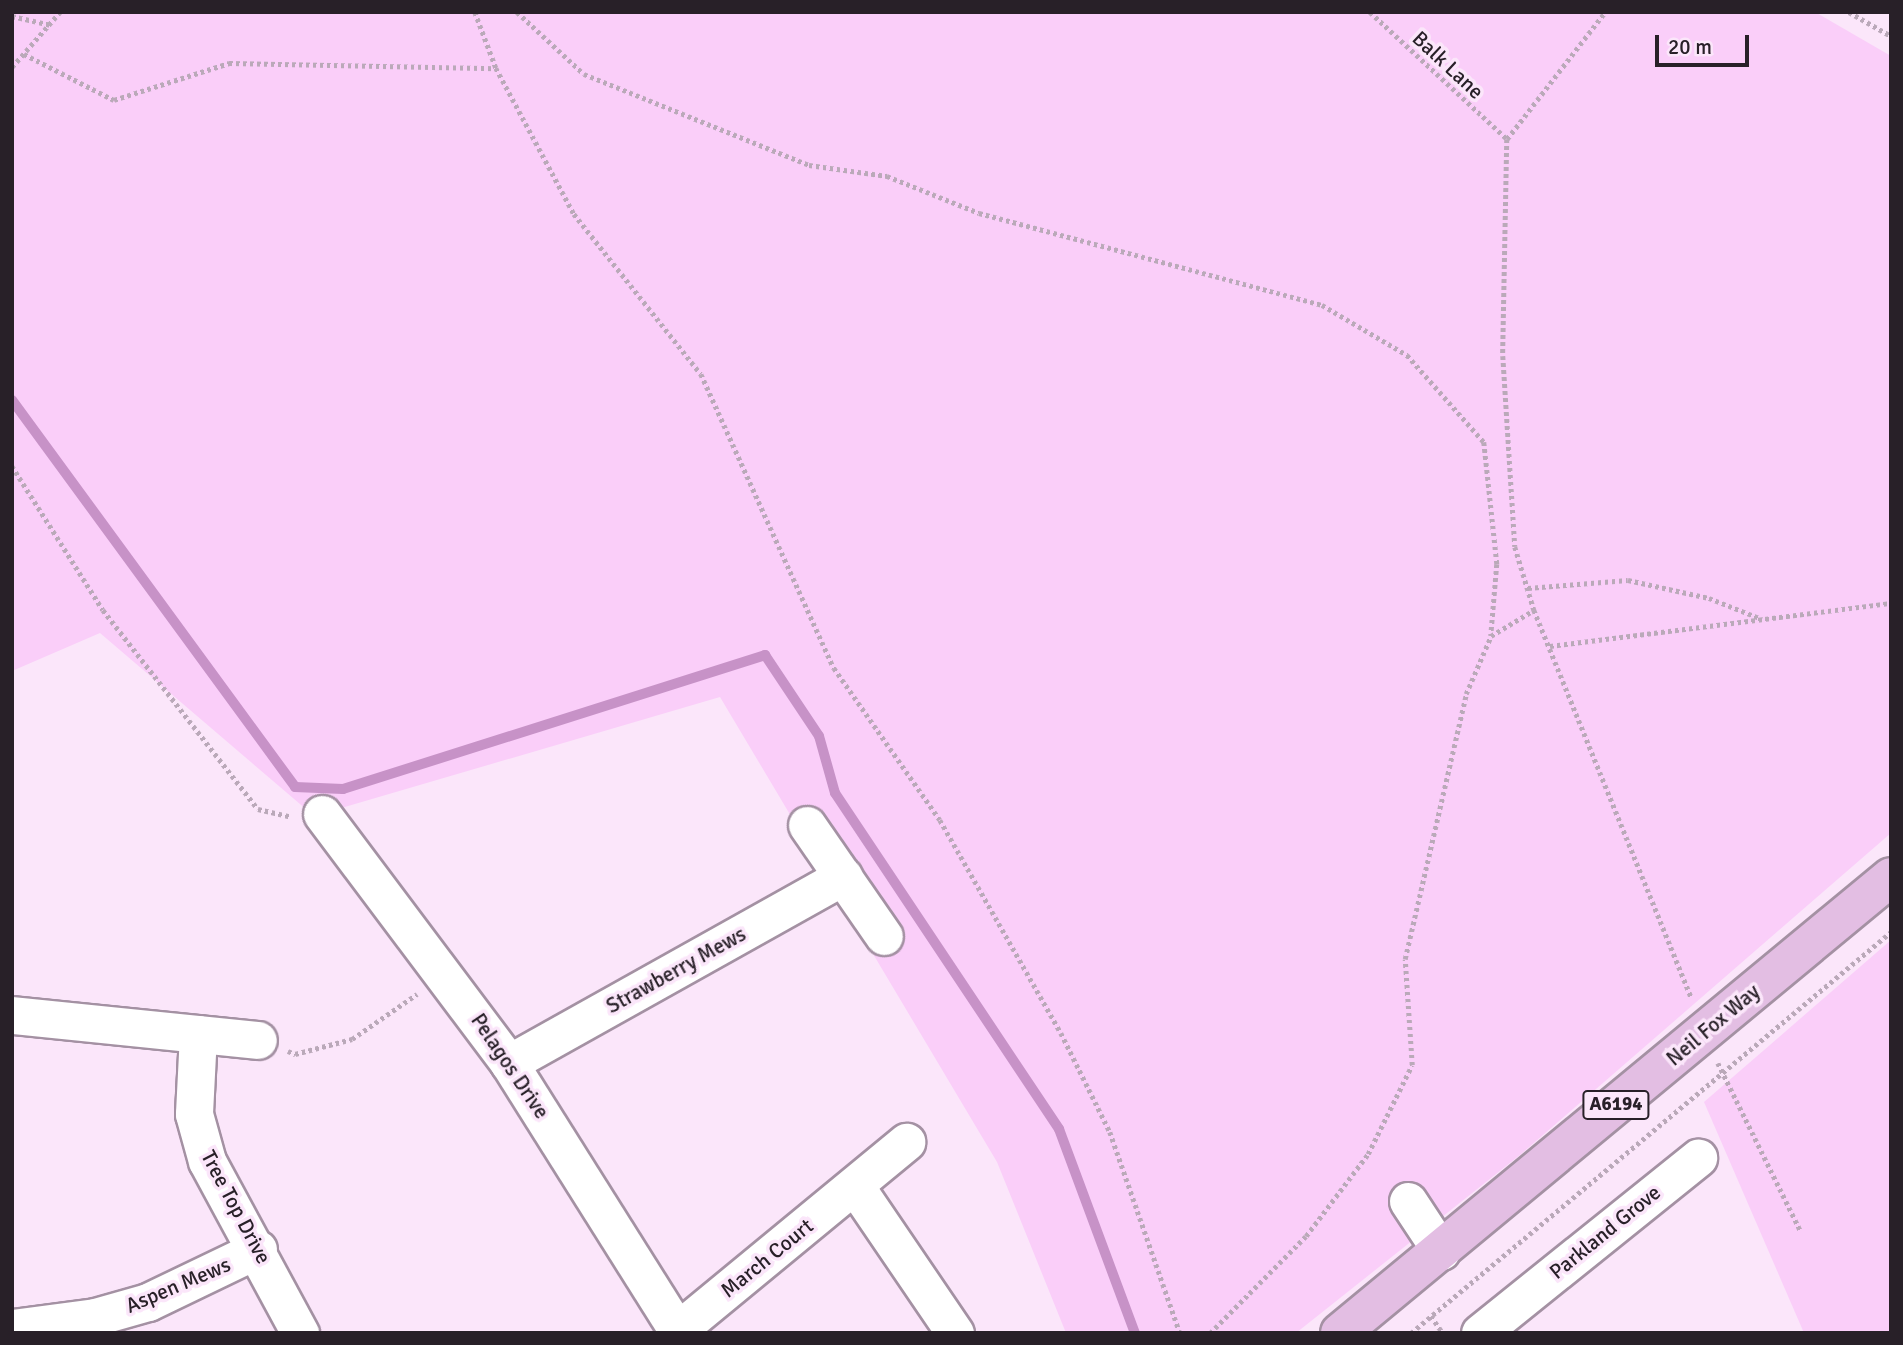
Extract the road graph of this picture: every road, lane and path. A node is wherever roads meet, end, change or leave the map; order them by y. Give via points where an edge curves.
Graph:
1 (60, 12) edge
2 (475, 12) edge
3 (517, 12) edge
4 (1370, 12) edge
5 (1605, 12) edge
6 (1849, 12) edge
7 (12, 16) edge
8 (50, 25) junction
9 (1891, 36) edge
10 (24, 54) junction
11 (12, 67) edge
12 (496, 68) junction
13 (1507, 139) junction
14 (12, 466) edge
15 (1528, 589) junction
16 (1891, 603) edge
17 (1534, 610) junction
18 (1766, 620) junction
19 (1490, 636) junction
20 (1550, 646) junction
21 (322, 814) joint
22 (807, 825) dead end
23 (843, 876) junction
24 (1891, 877) edge
25 (1891, 932) edge
26 (884, 936) dead end
27 (447, 973) junction
28 (12, 1015) edge
29 (1705, 1032) junction
30 (198, 1034) junction
31 (258, 1040) joint
32 (509, 1063) junction
33 (1724, 1076) junction
34 (906, 1142) dead end
35 (1698, 1158) dead end
36 (855, 1186) junction
37 (1408, 1201) dead end
38 (1800, 1230) dead end
39 (258, 1250) junction
40 (1441, 1251) junction
41 (1431, 1316) junction
42 (1520, 1320) edge
43 (12, 1328) edge
44 (679, 1332) edge
45 (300, 1333) edge
46 (955, 1333) edge
47 (1180, 1333) edge
48 (1210, 1333) edge
49 (1340, 1333) edge
50 (1411, 1333) edge
51 (1443, 1333) edge
52 (1480, 1333) edge

1 - 8 path
2 - 12 path
3 - 19 path via 584,74 808,165 887,176 979,213 1322,305 1407,355 1484,442 1497,564
4 - 13 path, Balk Lane
5 - 13 path
6 - 9 path
7 - 8 path
8 - 10 path
10 - 11 path
10 - 12 path via 114,100 229,63
12 - 47 path via 574,214 701,374 834,668 940,820 1061,1032 1110,1132
13 - 15 path via 1504,369 1515,547
14 - 21 path via 103,610 258,809 276,817
15 - 17 path
15 - 18 path via 1628,580 1709,598
16 - 18 path
17 - 19 path
17 - 20 path
18 - 20 path
19 - 48 path via 1466,694 1405,959 1412,1065 1368,1154 1306,1236
20 - 29 path
21 - 27 street, Pelagos Drive
22 - 23 street
23 - 26 street
23 - 32 street, Strawberry Mews
24 - 29 main road, Neil Fox Way / A6194
25 - 33 path
27 - 31 path via 352,1039 295,1054
27 - 32 street, Pelagos Drive
28 - 30 street
29 - 33 path
29 - 40 main road, Neil Fox Way / A6194
30 - 31 street
30 - 39 street, Tree Top Drive via 194,1114 207,1161
32 - 44 street, Pelagos Drive
33 - 38 path
33 - 41 path
34 - 36 street, March Court
35 - 42 street, Parkland Grove
36 - 44 street, March Court
36 - 46 street
37 - 40 street
39 - 43 street, Aspen Mews via 148,1302 95,1317
39 - 45 street, Tree Top Drive
40 - 49 main road, Neil Fox Way / A6194
41 - 50 path
41 - 51 path
42 - 52 street, Parkland Grove

